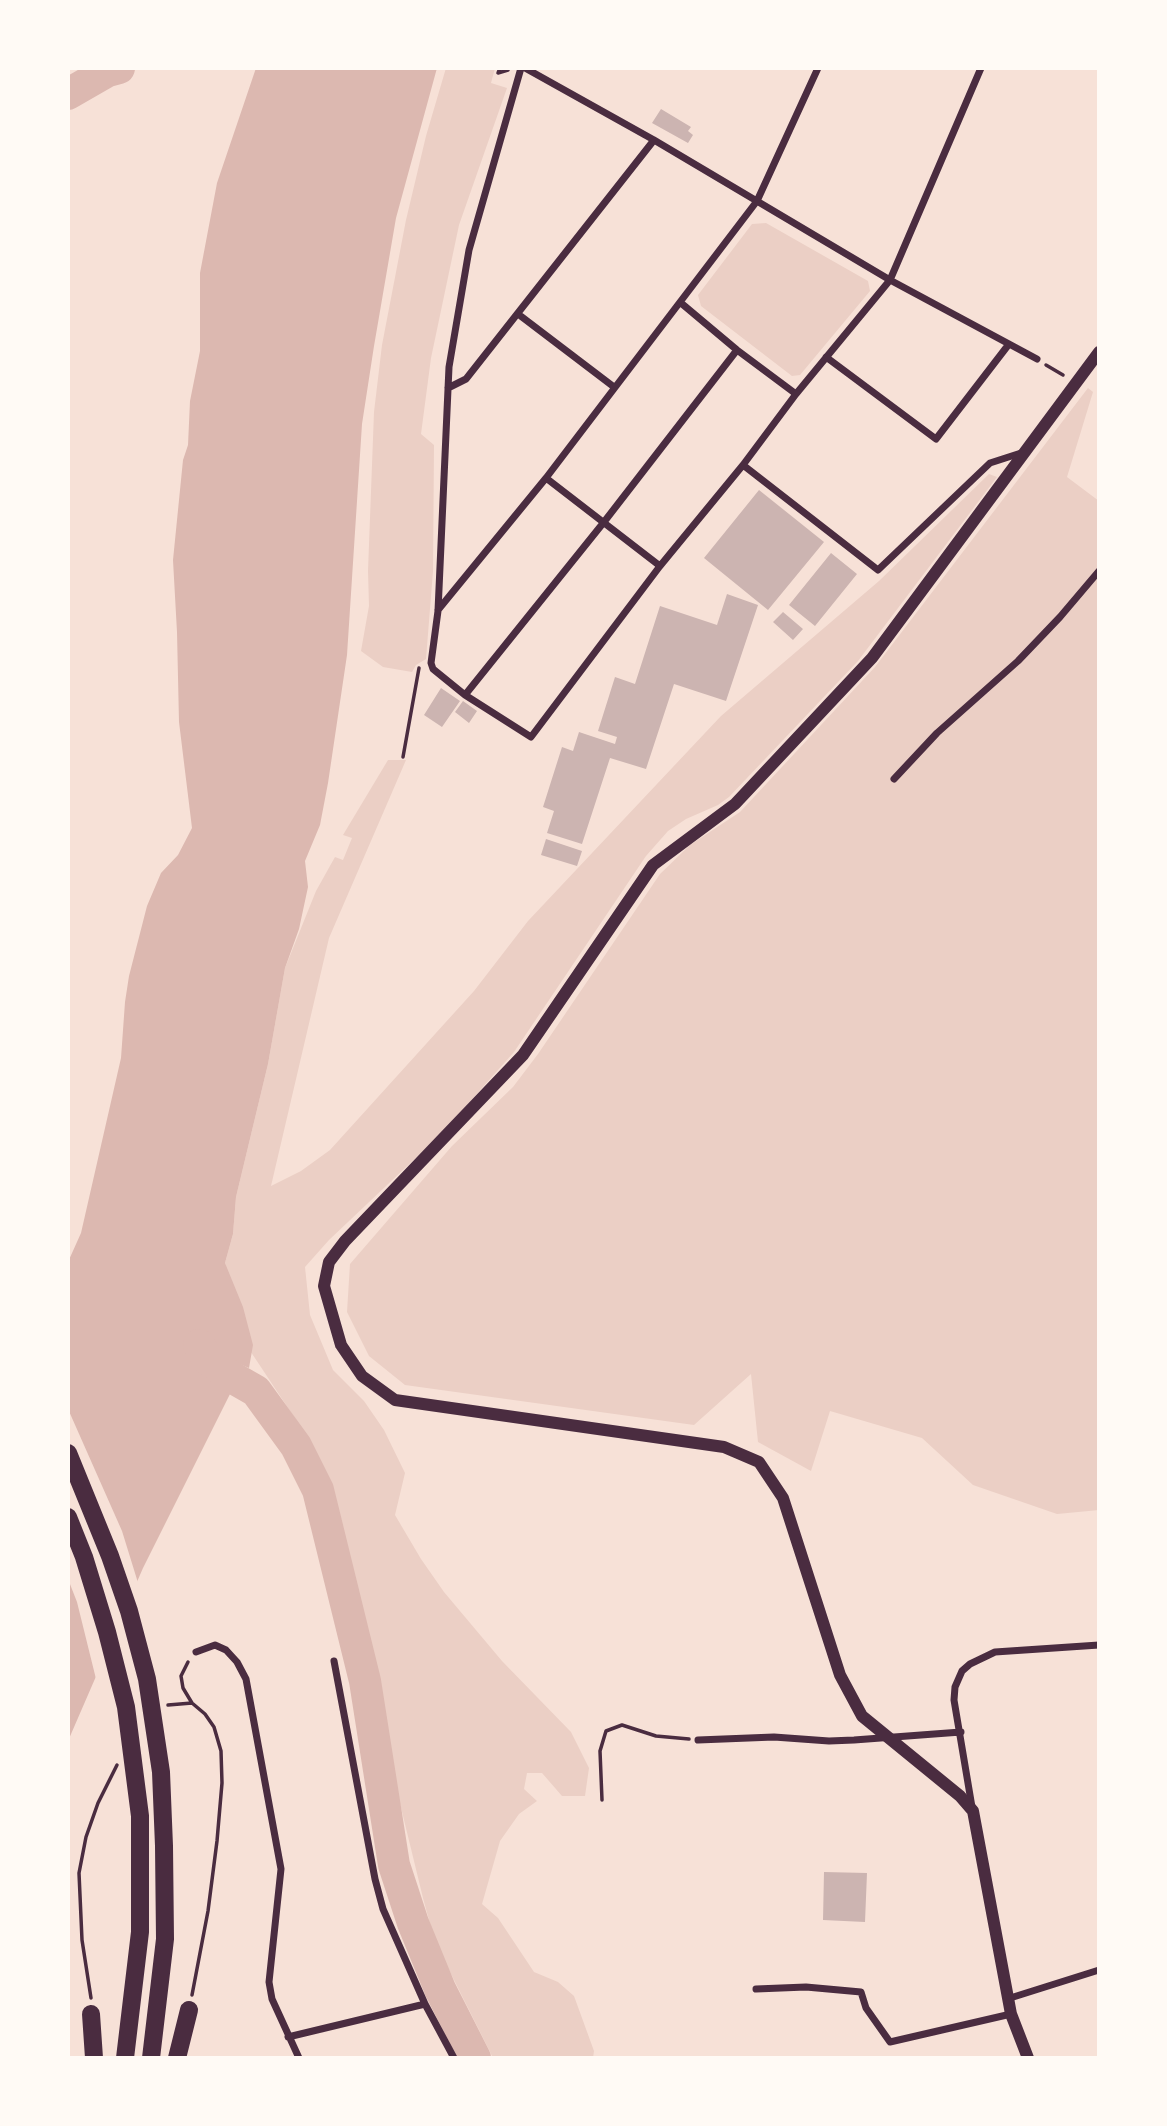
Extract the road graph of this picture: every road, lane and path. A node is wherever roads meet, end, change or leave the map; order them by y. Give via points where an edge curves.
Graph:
1 (500, 68) edge
2 (516, 68) edge
3 (523, 68) edge
4 (817, 68) edge
5 (981, 68) edge
6 (654, 140) junction
7 (758, 201) junction
8 (890, 280) junction
9 (681, 303) junction
10 (518, 314) junction
11 (1009, 344) junction
12 (737, 349) junction
13 (1099, 352) edge
14 (826, 357) junction
15 (1037, 359) joint
16 (1062, 374) dead end
17 (614, 387) junction
18 (448, 388) junction
19 (796, 394) junction
20 (1025, 452) junction
21 (743, 465) junction
22 (546, 478) junction
23 (604, 522) junction
24 (660, 566) junction
25 (1099, 571) edge
26 (438, 611) junction
27 (431, 663) junction
28 (465, 695) junction
29 (403, 757) dead end
30 (894, 779) dead end
31 (68, 1453) edge
32 (68, 1517) edge
33 (1099, 1645) edge
34 (196, 1652) joint
35 (334, 1661) dead end
36 (192, 1703) junction
37 (164, 1706) dead end
38 (961, 1732) junction
39 (888, 1737) junction
40 (698, 1740) joint
41 (117, 1764) dead end
42 (602, 1800) dead end
43 (973, 1811) junction
44 (1099, 1970) edge
45 (756, 1989) dead end
46 (1007, 1999) junction
47 (425, 2004) junction
48 (189, 2010) joint
49 (91, 2014) joint
50 (1011, 2014) junction
51 (288, 2037) junction
52 (94, 2058) edge
53 (125, 2058) edge
54 (151, 2058) edge
55 (177, 2058) edge
56 (299, 2058) edge
57 (454, 2058) edge
58 (1028, 2058) edge

1 - 2 path via 498,73
3 - 6 street
3 - 18 street via 469,250
4 - 7 street
5 - 8 street
6 - 7 street
6 - 10 street
7 - 8 street
7 - 9 street
8 - 11 street
8 - 14 street
9 - 12 street
9 - 17 street
10 - 17 street
10 - 18 street via 466,379
11 - 14 street via 936,439
11 - 15 street
12 - 19 street
12 - 23 street
13 - 20 street
14 - 19 street
15 - 16 path
17 - 22 street
18 - 26 street
19 - 21 street
20 - 21 street via 990,463 878,570
20 - 39 street via 872,658 735,804 653,865 523,1055 345,1241 329,1262 324,1286 341,1345 362,1376 395,1400 724,1447 759,1462 783,1498 840,1675 862,1716
21 - 24 street
22 - 23 street
22 - 26 street
23 - 24 street
23 - 28 street
24 - 28 street via 531,737
25 - 30 street via 1018,661 937,733
26 - 27 street
27 - 28 street
27 - 29 path via 419,668
31 - 54 highway via 129,1611 147,1679 161,1772 165,1939
32 - 53 highway via 84,1557 122,1695 140,1816 140,1932
33 - 38 street via 995,1652 970,1664 955,1687
34 - 36 path via 181,1676
34 - 51 street via 215,1645 226,1650 246,1679 281,1869 269,1982
35 - 47 street via 375,1879 383,1909
36 - 37 path
36 - 48 path via 214,1727 222,1783 208,1911
38 - 39 street
38 - 43 street
39 - 40 street
39 - 43 street
40 - 42 path via 656,1736 622,1725 606,1731 600,1751
41 - 49 path via 98,1803 79,1873
43 - 46 street
44 - 46 street
45 - 50 street via 861,1992 866,2008 890,2042
46 - 50 street
47 - 51 street
47 - 57 street
48 - 55 highway
49 - 52 highway
50 - 58 street
51 - 56 street

